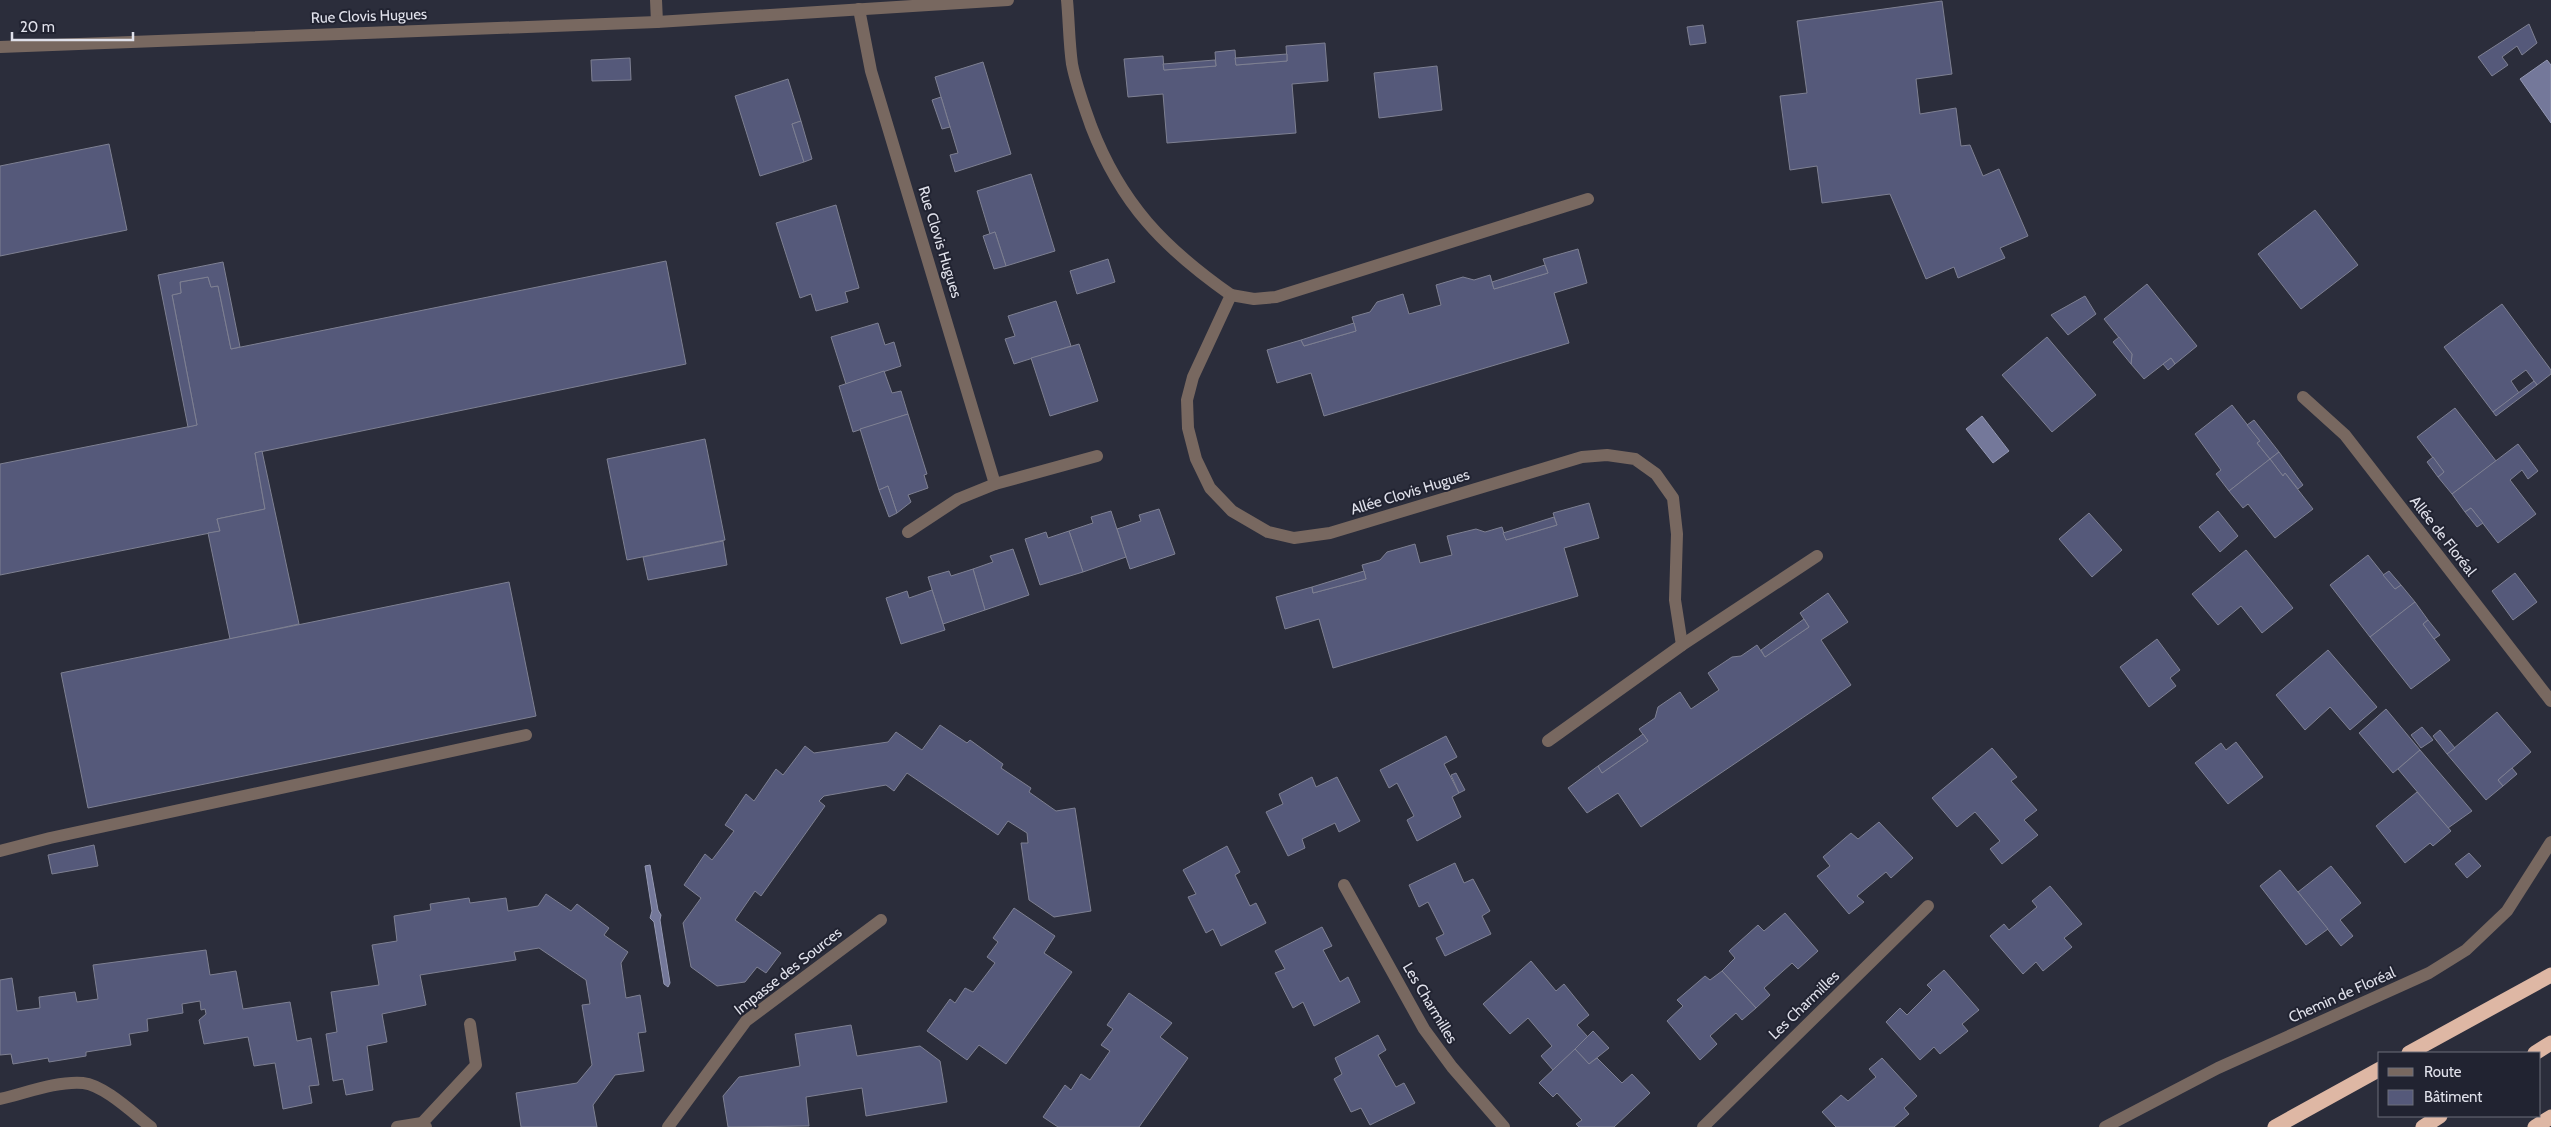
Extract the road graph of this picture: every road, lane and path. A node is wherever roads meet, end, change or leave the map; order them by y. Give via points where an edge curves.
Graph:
1 (656, 0) edge
2 (1008, 0) edge
3 (1067, 0) edge
4 (859, 9) junction
5 (657, 22) junction
6 (0, 47) edge
7 (1588, 199) dead end
8 (1231, 295) junction
9 (2304, 397) dead end
10 (1097, 456) dead end
11 (995, 484) junction
12 (908, 532) dead end
13 (1817, 556) dead end
14 (1682, 645) junction
15 (2551, 701) edge
16 (526, 735) dead end
17 (1548, 741) dead end
18 (2551, 842) edge
19 (0, 851) edge
20 (1344, 884) dead end
21 (1928, 906) dead end
22 (881, 920) dead end
23 (2551, 975) edge
24 (470, 1024) dead end
25 (2551, 1043) edge
26 (2411, 1052) edge
27 (2537, 1052) edge
28 (2378, 1070) edge
29 (0, 1099) edge
30 (2438, 1117) edge
31 (2551, 1117) edge
32 (424, 1125) edge
33 (151, 1127) edge
34 (397, 1127) edge
35 (668, 1127) edge
36 (1504, 1127) edge
37 (1703, 1127) edge
38 (2105, 1127) edge
39 (2275, 1127) edge
40 (2423, 1127) edge
41 (2535, 1127) edge

1 - 5 street
2 - 4 street, Rue Clovis Hugues
3 - 8 street via 1072,65 1101,152 1121,189 1146,224 1194,269
4 - 5 street, Rue Clovis Hugues
4 - 11 street, Rue Clovis Hugues via 871,71
5 - 6 street, Rue Clovis Hugues
7 - 8 street via 1276,297 1254,299
8 - 14 street, Allée Clovis Hugues via 1193,376 1187,400 1188,428 1196,459 1210,488 1232,511 1268,532 1294,538 1330,533 1582,457 1607,455 1635,459 1656,474 1673,498 1677,534 1675,600
9 - 15 street, Allée de Floréal via 2344,435
10 - 11 street
11 - 12 street via 958,499
13 - 14 street
14 - 17 street
16 - 19 street
18 - 38 street, Chemin de Floréal via 2507,911 2458,955 2429,974 2218,1068
20 - 36 street, Les Charmilles via 1424,1029
21 - 37 street, Les Charmilles
22 - 35 street, Impasse des Sources via 746,1021
23 - 26 highway
24 - 32 street via 476,1065
25 - 27 highway
28 - 39 highway
29 - 33 street via 63,1084 85,1083 106,1093
30 - 40 highway
31 - 41 highway
32 - 34 street

